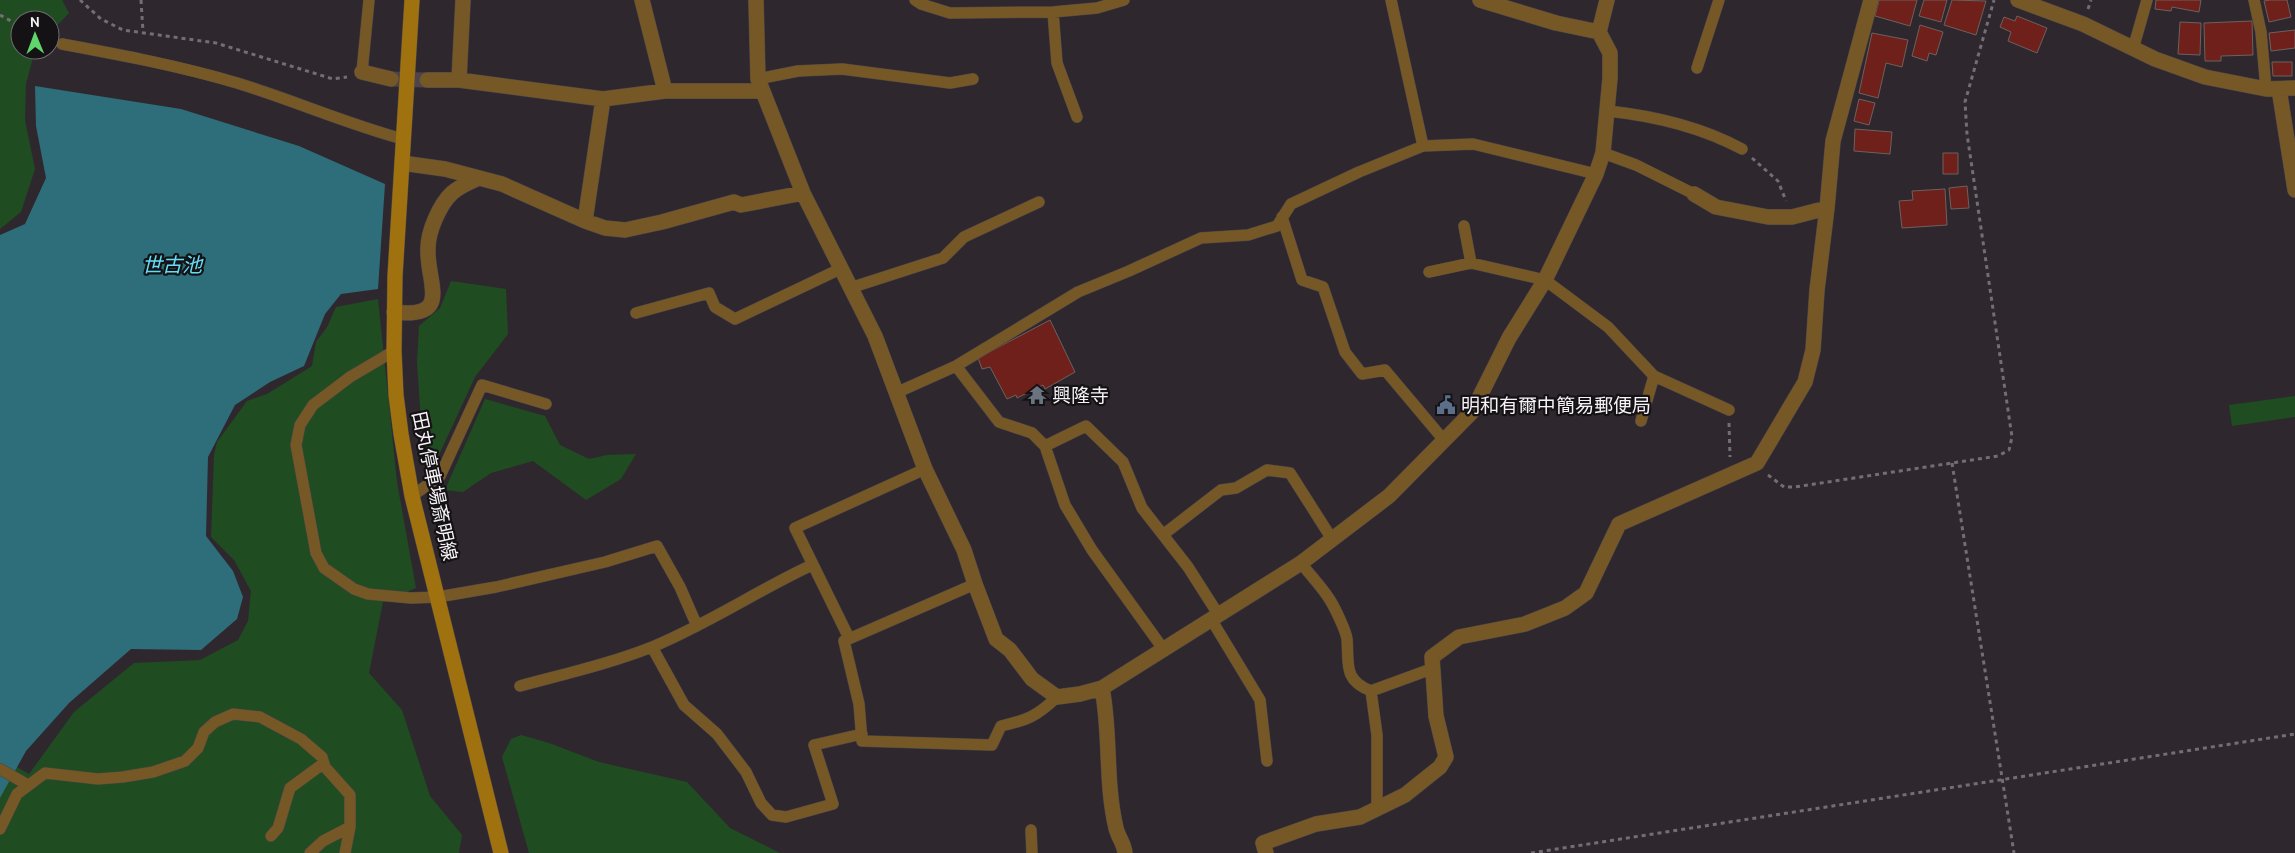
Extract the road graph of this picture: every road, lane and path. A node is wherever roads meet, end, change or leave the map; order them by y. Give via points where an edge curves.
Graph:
1 (80, 0) edge
2 (141, 0) edge
3 (369, 0) edge
4 (412, 0) edge
5 (463, 0) edge
6 (642, 0) edge
7 (756, 0) edge
8 (915, 0) edge
9 (1124, 0) edge
10 (1391, 0) edge
11 (1480, 0) edge
12 (1607, 0) edge
13 (1719, 0) edge
14 (1871, 0) edge
15 (1994, 0) edge
16 (2018, 0) edge
17 (2147, 0) edge
18 (2254, 0) edge
19 (2041, 4) edge
20 (1053, 12) junction
21 (143, 32) junction
22 (1599, 32) junction
23 (62, 44) dead end
24 (2133, 49) junction
25 (1697, 68) dead end
26 (362, 72) junction
27 (392, 79) tunnel mouth
28 (973, 79) dead end
29 (427, 80) tunnel mouth
30 (459, 80) junction
31 (760, 85) junction
32 (2295, 88) edge
33 (2273, 89) junction
34 (665, 91) junction
35 (603, 99) junction
36 (1608, 111) junction
37 (1077, 117) dead end
38 (403, 139) junction
39 (1423, 146) junction
40 (1742, 149) joint
41 (1603, 153) junction
42 (402, 163) junction
43 (1596, 174) junction
44 (479, 178) junction
45 (2295, 190) edge
46 (803, 193) junction
47 (1694, 194) joint
48 (1039, 202) dead end
49 (1827, 208) junction
50 (1282, 217) junction
51 (1792, 217) junction
52 (585, 221) junction
53 (1464, 226) dead end
54 (1472, 263) junction
55 (840, 269) junction
56 (1429, 272) dead end
57 (1545, 280) junction
58 (850, 288) junction
59 (394, 312) junction
60 (636, 313) dead end
61 (394, 351) junction
62 (956, 366) junction
63 (1654, 376) junction
64 (898, 392) junction
65 (546, 404) dead end
66 (1729, 410) joint
67 (1641, 421) dead end
68 (1443, 439) junction
69 (1045, 446) junction
70 (1952, 462) junction
71 (1757, 463) junction
72 (925, 469) junction
73 (1730, 476) junction
74 (412, 496) junction
75 (1164, 534) junction
76 (1332, 539) junction
77 (1301, 563) junction
78 (812, 565) junction
79 (974, 584) junction
80 (438, 597) junction
81 (1215, 616) junction
82 (697, 626) junction
83 (849, 638) junction
84 (652, 647) junction
85 (1164, 650) junction
86 (1434, 668) junction
87 (520, 686) dead end
88 (1102, 688) junction
89 (1371, 692) junction
90 (1057, 697) junction
91 (862, 734) junction
92 (2295, 734) edge
93 (1267, 761) dead end
94 (324, 763) junction
95 (0, 769) edge
96 (2003, 780) junction
97 (28, 785) junction
98 (1376, 808) junction
99 (350, 827) junction
100 (0, 830) edge
101 (1031, 830) dead end
102 (271, 836) dead end
103 (310, 853) edge
104 (346, 853) edge
105 (502, 853) edge
106 (1032, 853) edge
107 (1125, 853) edge
108 (1266, 853) edge
109 (1531, 853) edge
110 (2014, 853) edge

1 - 21 path via 101,19 123,30
2 - 21 path
3 - 26 lane
4 - 38 main road, 田丸停車場斎明線
5 - 30 street
6 - 34 street
7 - 31 street
8 - 20 lane via 950,13
9 - 20 lane via 1097,8
10 - 39 lane
11 - 22 street via 1556,24
12 - 22 street
13 - 25 lane
14 - 49 street via 1833,141
15 - 70 path via 1965,102 2012,437 2009,450 1998,456
16 - 19 street
17 - 24 lane
18 - 33 lane
19 - 24 street
20 - 37 lane via 1057,64
21 - 26 path via 216,43 333,79
22 - 36 street via 1610,52
23 - 38 lane via 151,61 237,83 362,128
24 - 33 street via 2205,77
26 - 27 street
28 - 31 lane via 950,83 842,68 798,71
29 - 30 street
30 - 35 street
31 - 34 street
31 - 46 street
32 - 33 street
33 - 45 street
34 - 35 street
35 - 52 street
36 - 40 lane via 1642,114 1715,135
36 - 41 street
38 - 42 main road, 田丸停車場斎明線
39 - 43 lane via 1473,144
39 - 50 lane via 1291,204
40 - 51 path via 1778,181
41 - 43 street
41 - 47 lane via 1636,165
42 - 44 street
42 - 59 main road, 田丸停車場斎明線
43 - 57 street
44 - 52 street via 502,184
44 - 59 street via 451,194 429,236 428,256 434,287 432,301 417,313
46 - 52 street via 741,205 734,202 624,230 604,228
46 - 55 street
47 - 51 street via 1716,208 1768,217
48 - 58 lane via 964,237 943,258
49 - 51 street
49 - 71 street via 1816,290 1813,350 1805,382
50 - 62 lane via 1277,226 1248,234 1201,238 1078,292
50 - 68 lane via 1302,280 1323,287 1345,352 1362,374 1385,370
53 - 54 lane
54 - 56 lane
54 - 57 lane
55 - 58 street
55 - 60 lane via 735,320 715,307 709,293
57 - 63 lane via 1608,327
57 - 68 street via 1509,338 1472,412
58 - 64 street via 876,336
59 - 61 main road, 田丸停車場斎明線
61 - 74 main road, 田丸停車場斎明線 via 401,434
61 - 80 lane via 350,377 314,405 300,425 296,444 316,553 324,568 354,589 368,594
62 - 64 lane
62 - 69 lane via 999,422 1032,433
63 - 66 lane
63 - 67 lane
64 - 72 street
65 - 74 lane via 482,384 440,476
66 - 73 path
68 - 76 street via 1389,496
69 - 75 lane via 1086,426 1123,462 1142,508
69 - 85 lane via 1065,505 1092,550
70 - 71 path via 1795,488 1773,481
70 - 96 path
71 - 73 street
72 - 78 lane via 795,528
72 - 79 street via 964,550
73 - 86 street via 1619,524 1586,592 1565,608 1525,624 1459,638 1432,658
74 - 80 main road, 田丸停車場斎明線
75 - 76 lane via 1222,490 1236,488 1267,470 1290,473
75 - 81 lane
76 - 77 street
77 - 81 street
77 - 89 lane via 1330,600 1347,638 1346,661 1352,676 1359,687
78 - 82 lane
78 - 83 lane
79 - 83 lane
79 - 90 street via 996,639 1010,650 1032,679
80 - 82 lane via 605,562 657,546
80 - 105 main road, 田丸停車場斎明線
81 - 85 street
81 - 93 lane via 1260,700
82 - 84 lane
83 - 91 lane via 844,641 859,704
84 - 87 lane via 607,663
84 - 91 lane via 684,705 717,734 746,772 761,803 772,815 786,817 833,804 814,745
85 - 88 street
86 - 89 lane
86 - 98 street via 1436,716 1446,757 1440,767 1405,795
88 - 90 street
88 - 107 street via 1109,733 1110,782 1116,829
89 - 98 lane via 1377,735
90 - 91 lane via 1040,713 1001,726 992,745 862,741
92 - 96 path
94 - 97 lane via 322,757 301,740 260,717 232,714 204,732 198,748 185,761 123,778 45,773
94 - 99 lane via 350,795
94 - 102 lane via 290,788 278,828
95 - 97 lane
96 - 109 path
96 - 110 path
97 - 100 lane via 17,794
98 - 108 street via 1360,816 1316,824 1263,843
99 - 103 lane via 323,841
99 - 104 lane
101 - 106 lane

